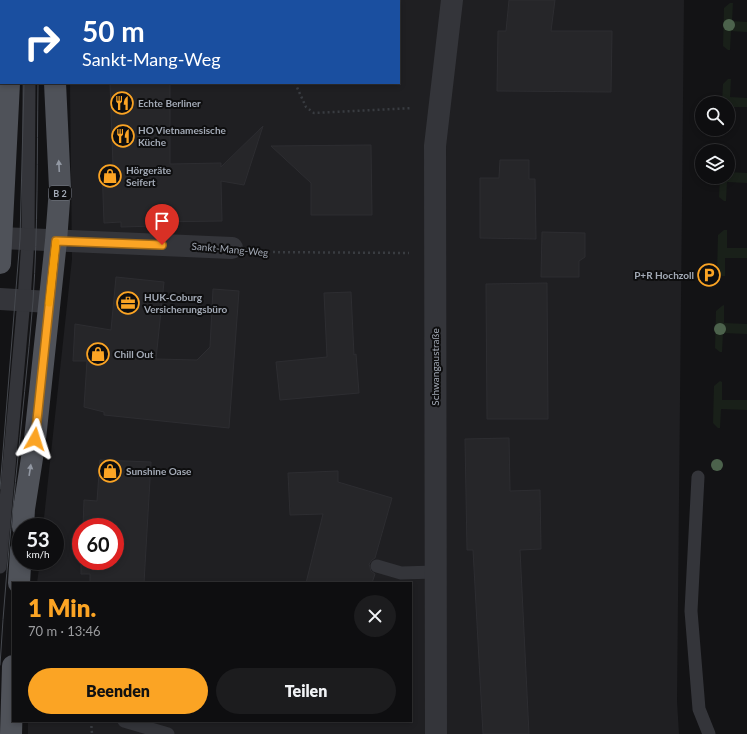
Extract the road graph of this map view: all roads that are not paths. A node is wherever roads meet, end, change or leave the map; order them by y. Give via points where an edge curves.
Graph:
1 (452, 0) edge
2 (9, 84) edge
3 (29, 84) edge
4 (55, 84) edge
5 (1, 238) junction
6 (28, 239) junction
7 (56, 241) junction
8 (232, 248) road end
9 (0, 264) edge
10 (0, 299) edge
11 (24, 300) junction
12 (49, 302) junction
13 (698, 477) dead end
14 (24, 518) edge
15 (377, 566) dead end
16 (0, 567) edge
17 (20, 570) edge
18 (435, 572) junction
19 (19, 582) edge
20 (12, 698) edge
21 (127, 722) edge
22 (11, 734) edge
23 (168, 734) edge
24 (436, 734) edge
25 (709, 734) edge

1 - 18 street, Schwangaustraße via 435,146
2 - 5 main road
3 - 6 lane
7 -> 4 main road, B 2 via 60,188
5 - 6 street, Sankt-Mang-Weg
5 - 9 main road
6 - 7 street, Sankt-Mang-Weg
6 - 11 lane
7 - 8 street, Sankt-Mang-Weg
7 - 12 main road, B 2
10 - 11 street
11 - 12 street
11 - 16 lane
14 -> 12 main road, B 2 via 35,439
13 - 25 lane via 691,611 699,709
15 - 18 lane via 401,573
17 - 19 main road
18 - 24 street, Schwangaustraße
20 - 22 main road
21 - 23 lane

